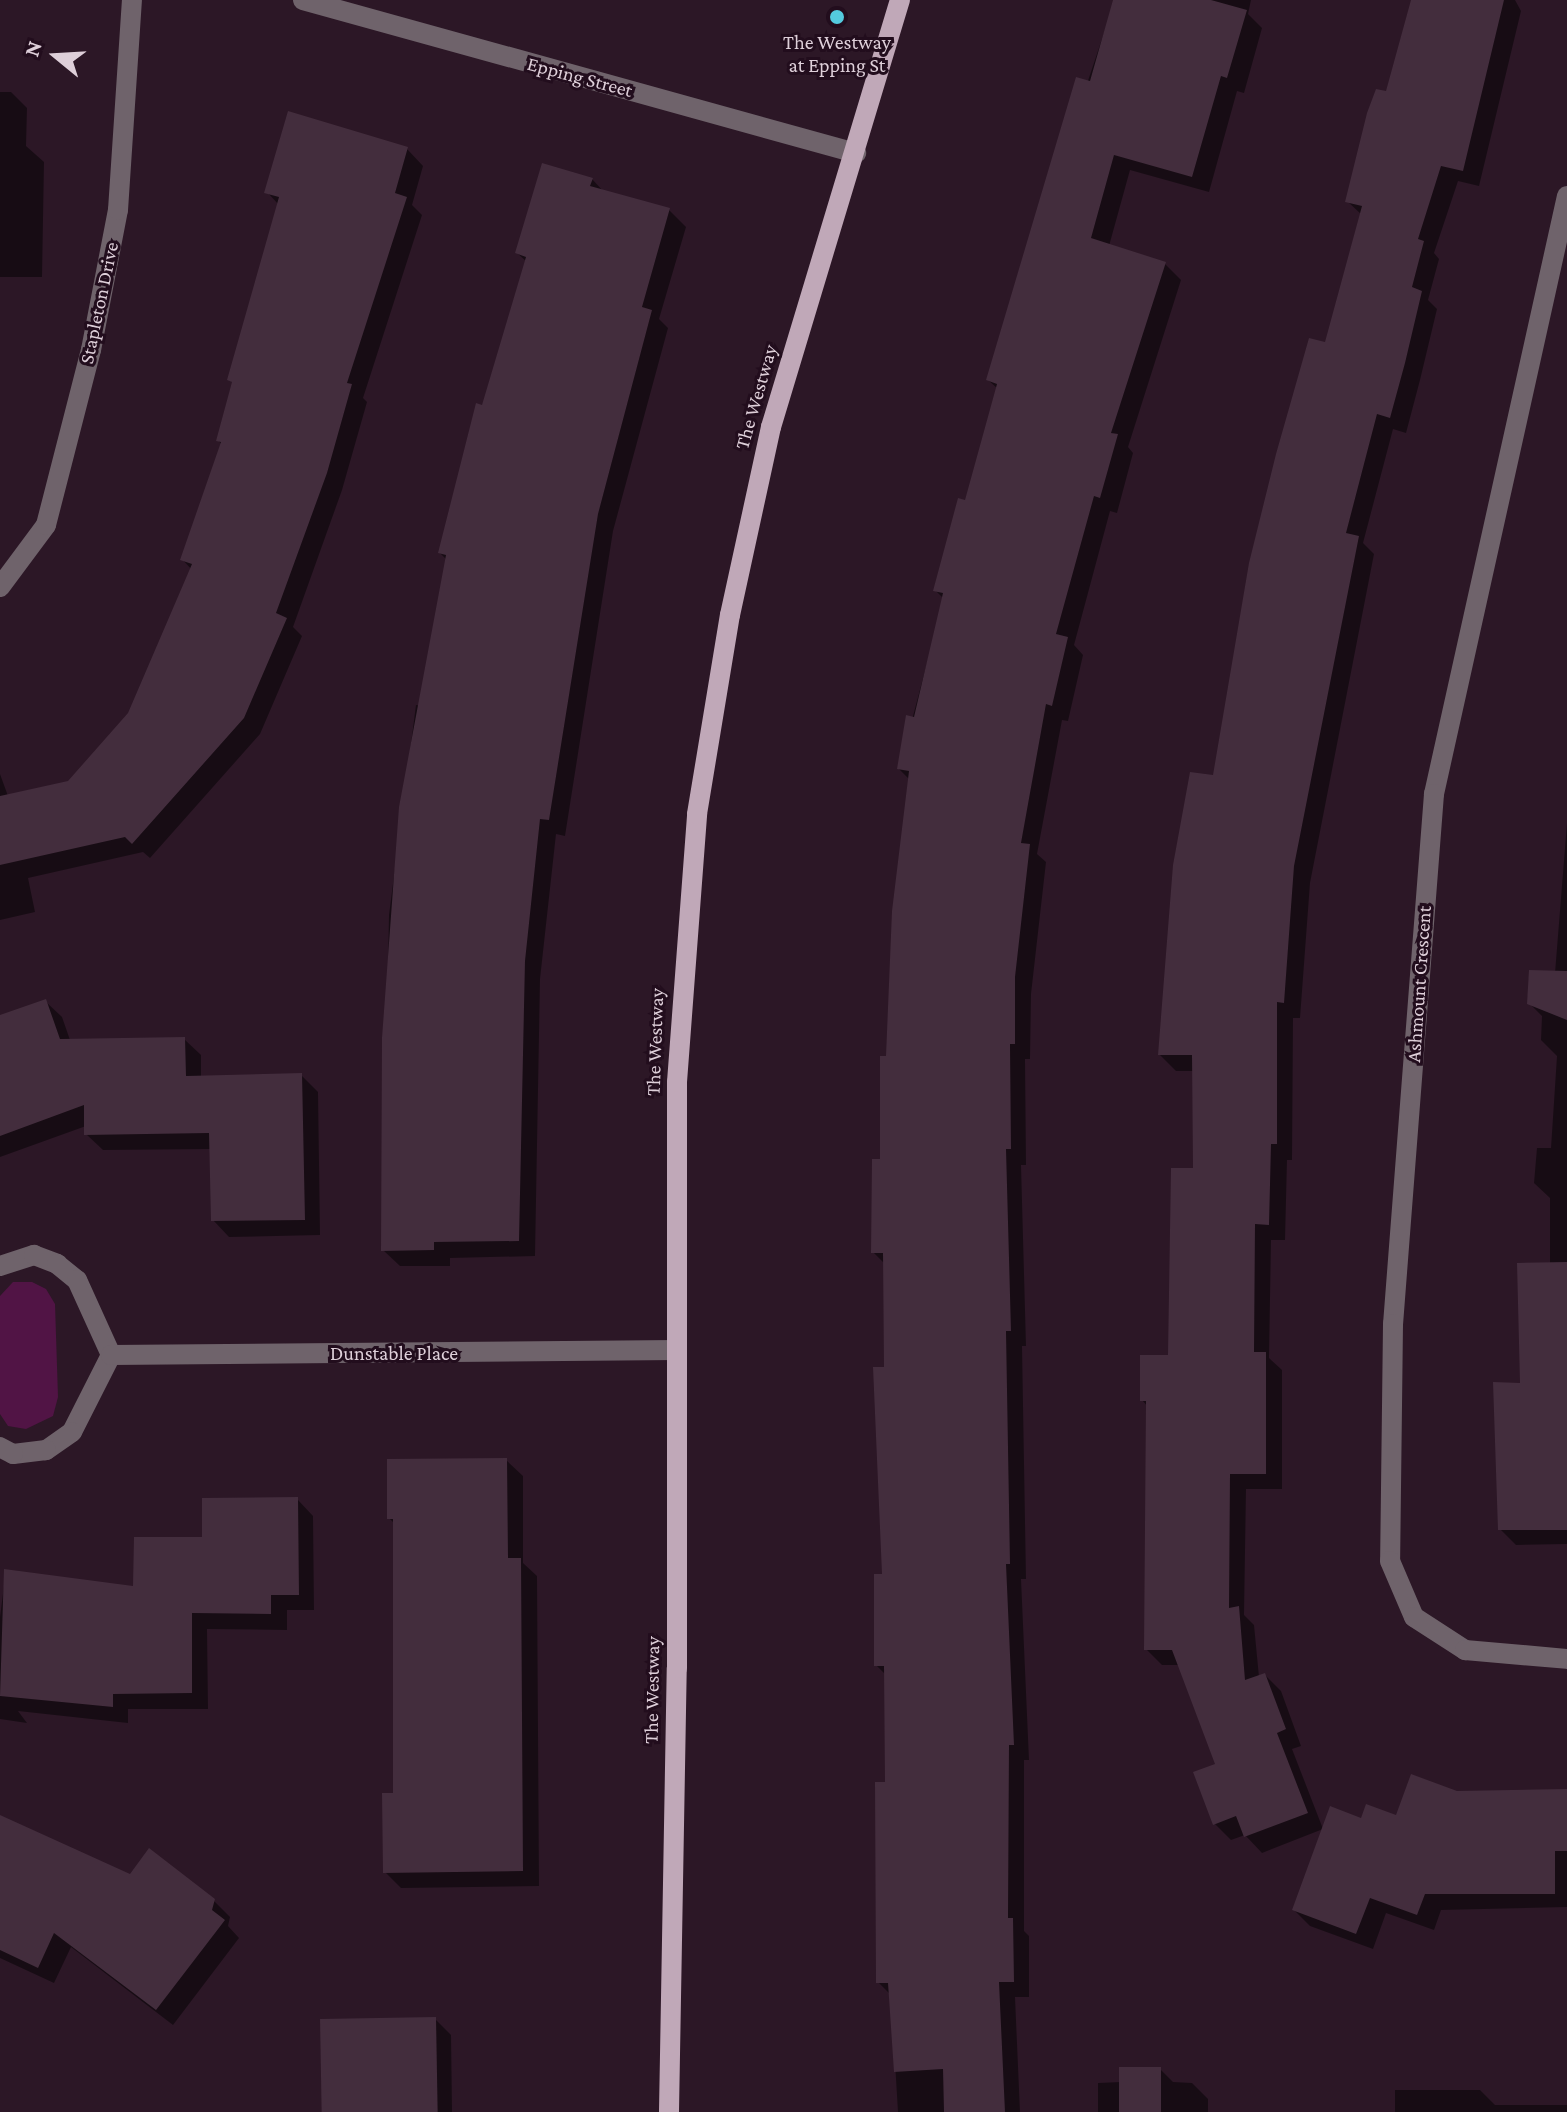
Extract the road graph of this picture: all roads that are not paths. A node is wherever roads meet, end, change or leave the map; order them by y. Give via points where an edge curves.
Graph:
1 (132, 0) edge
2 (303, 0) edge
3 (900, 0) edge
4 (856, 153) junction
5 (1567, 196) edge
6 (0, 587) edge
7 (0, 1266) edge
8 (677, 1350) junction
9 (111, 1355) junction
10 (0, 1447) edge
11 (1567, 1659) edge
12 (669, 2112) edge

1 - 6 street, Stapleton Drive via 118,210 91,350 46,525
2 - 4 street, Epping Street
3 - 4 main road, The Westway
4 - 8 main road, The Westway via 771,427 709,726 679,1013
5 - 11 street, Ashmount Crescent via 1434,794 1393,1324 1390,1561 1414,1617 1465,1650
7 - 9 street via 34,1255 77,1280
8 - 9 street, Dunstable Place
8 - 12 main road, The Westway
9 - 10 street via 72,1432 46,1450 13,1454

